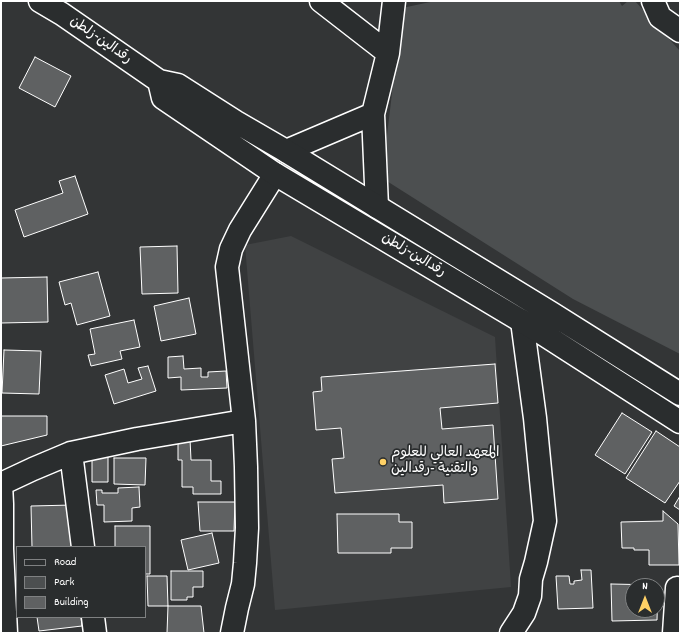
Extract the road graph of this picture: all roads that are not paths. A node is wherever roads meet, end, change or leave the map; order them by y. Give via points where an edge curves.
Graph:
1 (40, 1) edge
2 (321, 1) edge
3 (394, 1) edge
4 (653, 1) edge
5 (680, 31) edge
6 (388, 53) junction
7 (159, 81) junction
8 (372, 114) junction
9 (286, 151) junction
10 (275, 174) junction
11 (377, 207) junction
12 (522, 321) junction
13 (680, 394) edge
14 (244, 421) junction
15 (680, 422) edge
16 (71, 453) junction
17 (1, 484) edge
18 (83, 546) edge
19 (677, 588) dead end
20 (93, 618) edge
21 (6, 633) edge
22 (95, 633) edge
23 (232, 633) edge
24 (511, 633) edge
25 (674, 633) edge

1 - 7 street, رقدالين-زلطن
2 - 6 street
3 - 6 street
4 - 5 street via 660,17
6 - 8 street
7 - 9 street, رقدالين-زلطن via 178,85
7 - 10 street, رقدالين-زلطن via 163,98
8 - 9 street
8 - 11 street
9 - 11 street, رقدالين-زلطن
10 - 12 street, رقدالين-زلطن
10 - 14 street via 237,236 227,267
11 - 13 street, رقدالين-زلطن
12 - 15 street, رقدالين-زلطن
12 - 24 street via 545,521 531,579 530,596 524,613
14 - 16 street
14 - 23 street via 245,556 243,584
16 - 17 street
16 - 18 street
17 - 21 street
19 - 25 street
20 - 22 street

